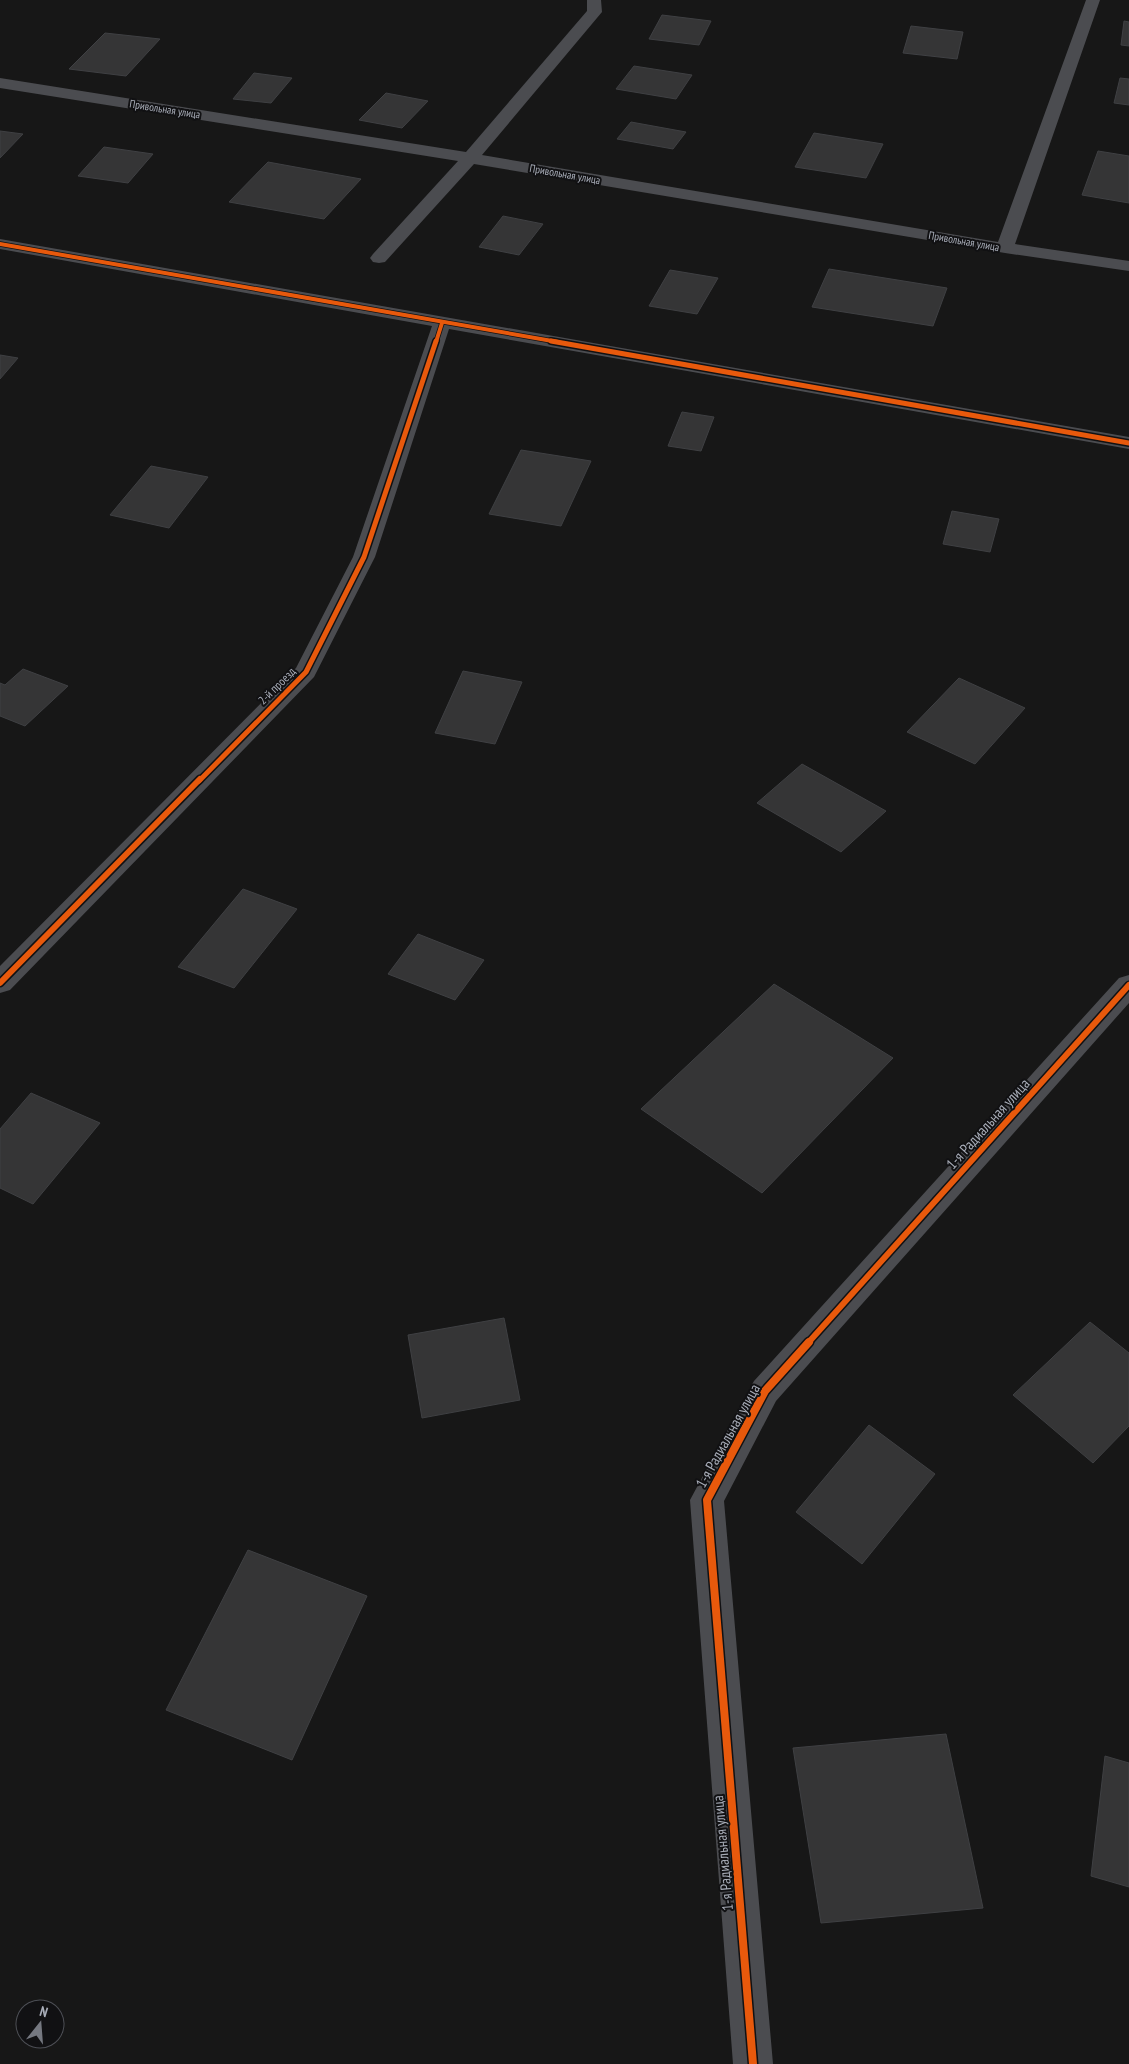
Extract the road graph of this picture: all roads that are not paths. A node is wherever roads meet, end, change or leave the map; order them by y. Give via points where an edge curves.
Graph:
1 (594, 0) edge
2 (1093, 0) edge
3 (0, 83) edge
4 (470, 158) junction
5 (0, 244) edge
6 (1005, 248) junction
7 (379, 258) dead end
8 (1129, 266) edge
9 (442, 323) junction
10 (1129, 443) edge
11 (0, 983) edge
12 (1129, 985) edge
13 (753, 2064) edge

1 - 4 street via 595,12
2 - 6 street
3 - 4 street, Привольная улица
4 - 6 street, Привольная улица
4 - 7 street
5 - 9 street
6 - 8 street, Привольная улица
9 - 10 street
9 - 11 street, 2-й проезд via 364,557 306,672
12 - 13 street, 1-я Радиальная улица via 765,1391 707,1500

